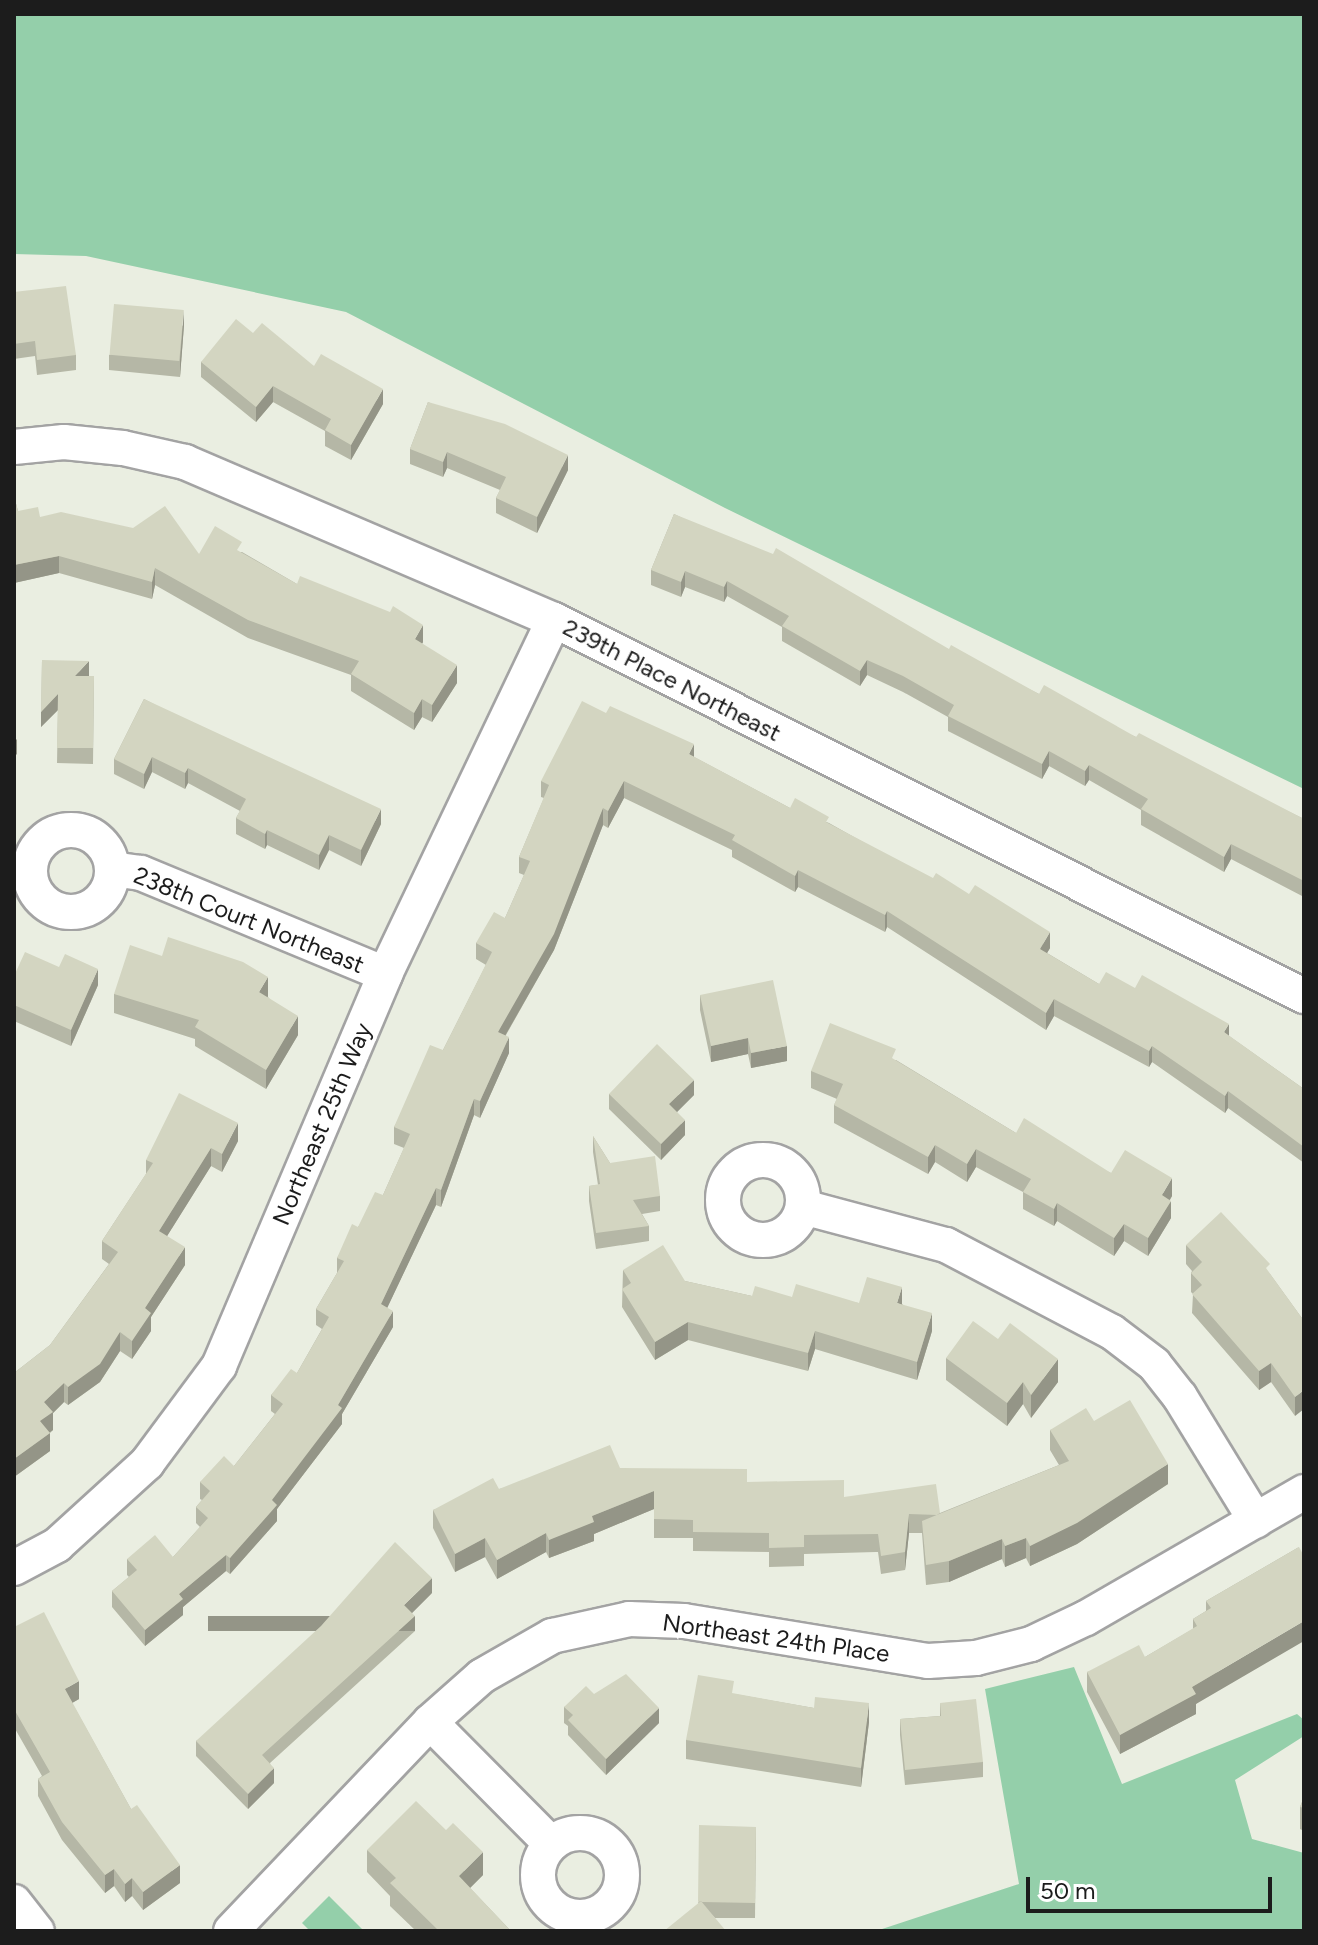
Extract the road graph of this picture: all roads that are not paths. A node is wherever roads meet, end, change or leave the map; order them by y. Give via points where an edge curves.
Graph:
1 (14, 447) edge
2 (554, 620) junction
3 (112, 869) dead end
4 (385, 974) junction
5 (1304, 996) edge
6 (803, 1207) dead end
7 (1304, 1492) edge
8 (1256, 1521) junction
9 (14, 1568) edge
10 (430, 1722) junction
11 (551, 1844) dead end
12 (14, 1902) edge
13 (37, 1931) edge
14 (231, 1931) edge

1 - 2 street, 239th Place Northeast via 64,442 185,462
2 - 4 street, Northeast 25th Way
2 - 5 street, 239th Place Northeast
3 - 4 street, 238th Court Northeast via 141,873
4 - 9 street, Northeast 25th Way via 219,1366 147,1463 57,1545
6 - 8 street via 946,1245 1112,1332 1154,1364 1180,1397
7 - 8 street, Northeast 24th Place
8 - 10 street, Northeast 24th Place via 1086,1618 1031,1644 976,1658 928,1661 684,1621 629,1619 552,1636 512,1655
10 - 11 street
10 - 14 street, Northeast 24th Place
12 - 13 street

